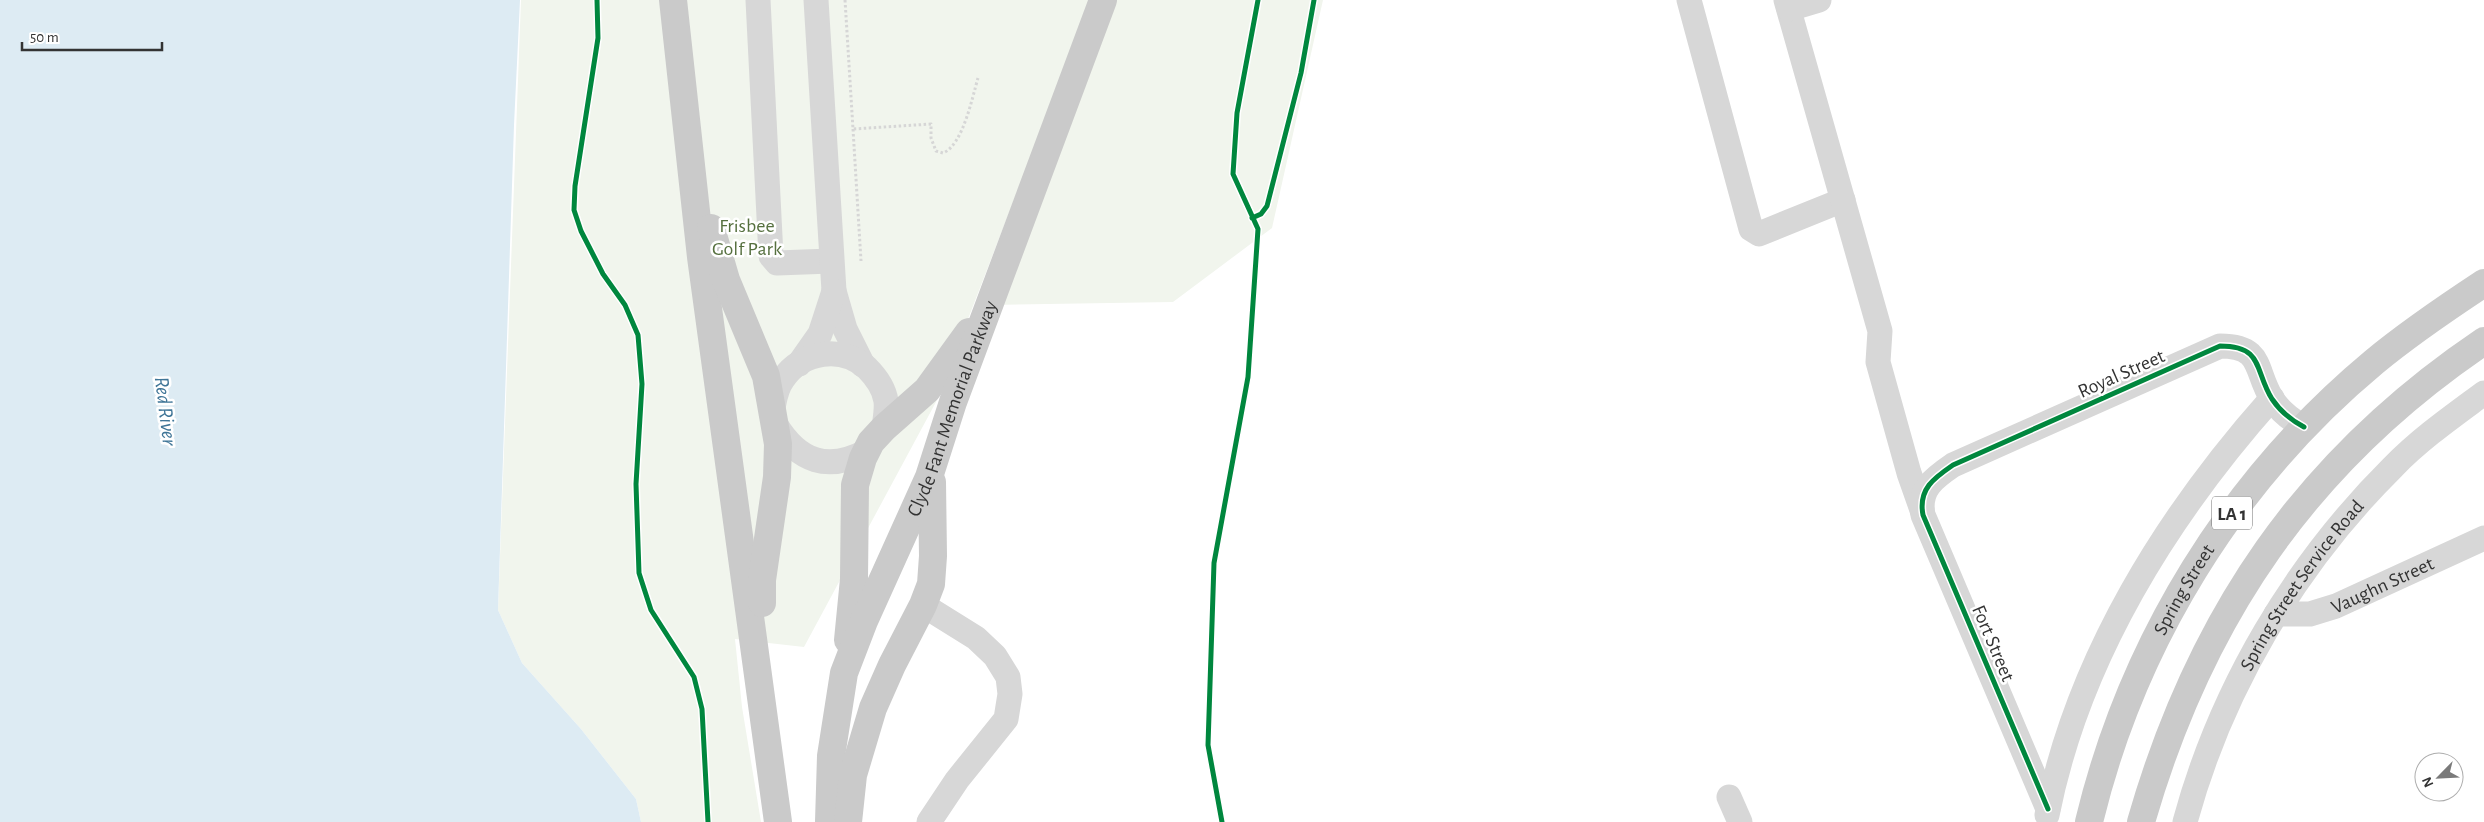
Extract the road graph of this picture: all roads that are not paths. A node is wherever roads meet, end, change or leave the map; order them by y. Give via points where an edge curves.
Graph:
1 (673, 0) edge
2 (758, 0) edge
3 (816, 0) edge
4 (1103, 0) edge
5 (1688, 0) edge
6 (1819, 0) edge
7 (1787, 4) edge
8 (684, 105) junction
9 (1843, 200) junction
10 (831, 261) junction
11 (2484, 282) edge
12 (834, 291) junction
13 (989, 305) junction
14 (2484, 341) edge
15 (799, 364) junction
16 (863, 365) junction
17 (2484, 394) edge
18 (2272, 398) junction
19 (774, 417) junction
20 (2304, 427) junction
21 (884, 428) junction
22 (867, 451) junction
23 (937, 455) junction
24 (1926, 488) joint
25 (1923, 515) junction
26 (2484, 538) edge
27 (923, 605) junction
28 (2276, 614) junction
29 (844, 674) junction
30 (770, 762) junction
31 (1729, 797) dead end
32 (2047, 816) edge
33 (778, 822) edge
34 (829, 822) edge
35 (848, 822) edge
36 (929, 822) edge
37 (1740, 822) edge
38 (2089, 822) edge
39 (2141, 822) edge
40 (2185, 822) edge

1 - 8 main road
2 - 10 street via 771,256 777,263
3 - 10 street
4 - 13 main road, Clyde Fant Memorial Parkway
5 - 9 street via 1751,229 1759,234
6 - 7 street
7 - 9 street
8 - 19 main road via 726,280 766,376
8 - 30 main road via 722,419
9 - 25 street via 1880,331 1878,362
10 - 12 street
11 - 20 main road, Spring Street / LA 1 via 2374,362
12 - 15 street via 820,334
12 - 16 street via 845,329
13 - 21 main road via 926,390
13 - 23 main road, Clyde Fant Memorial Parkway
14 - 39 main road, LA 1 via 2405,399 2361,440 2277,535 2239,590 2206,649 2178,710
15 - 16 street via 823,353 858,360
15 - 19 street via 783,378 776,392
16 - 21 street via 881,386 886,400
17 - 28 street, Spring Street Service Road via 2424,439 2368,492 2321,548
18 - 20 street, Royal Street via 2286,415
18 - 24 street, Royal Street via 2254,358 2247,350 2220,346 1953,465
18 - 32 street via 2209,472 2135,586 2092,674 2068,737
19 - 22 street via 793,447 814,460 839,461
19 - 30 main road via 778,444 777,477 762,580
20 - 38 main road, Spring Street / LA 1 via 2219,530 2165,618 2117,727
21 - 22 main road
22 - 29 main road via 854,485 854,579
23 - 27 main road via 932,486 931,584
23 - 29 main road, Clyde Fant Memorial Parkway
24 - 25 street, Fort Street via 1921,506
25 - 32 street, Fort Street
26 - 28 street, Vaughn Street via 2336,606 2310,614
27 - 35 main road via 873,708 853,774
27 - 36 street via 976,638 994,656 1008,677 1010,694 1006,719 957,780
28 - 40 street, Spring Street Service Road via 2225,709
29 - 34 main road, Clyde Fant Memorial Parkway via 831,756
30 - 33 main road
31 - 37 street

